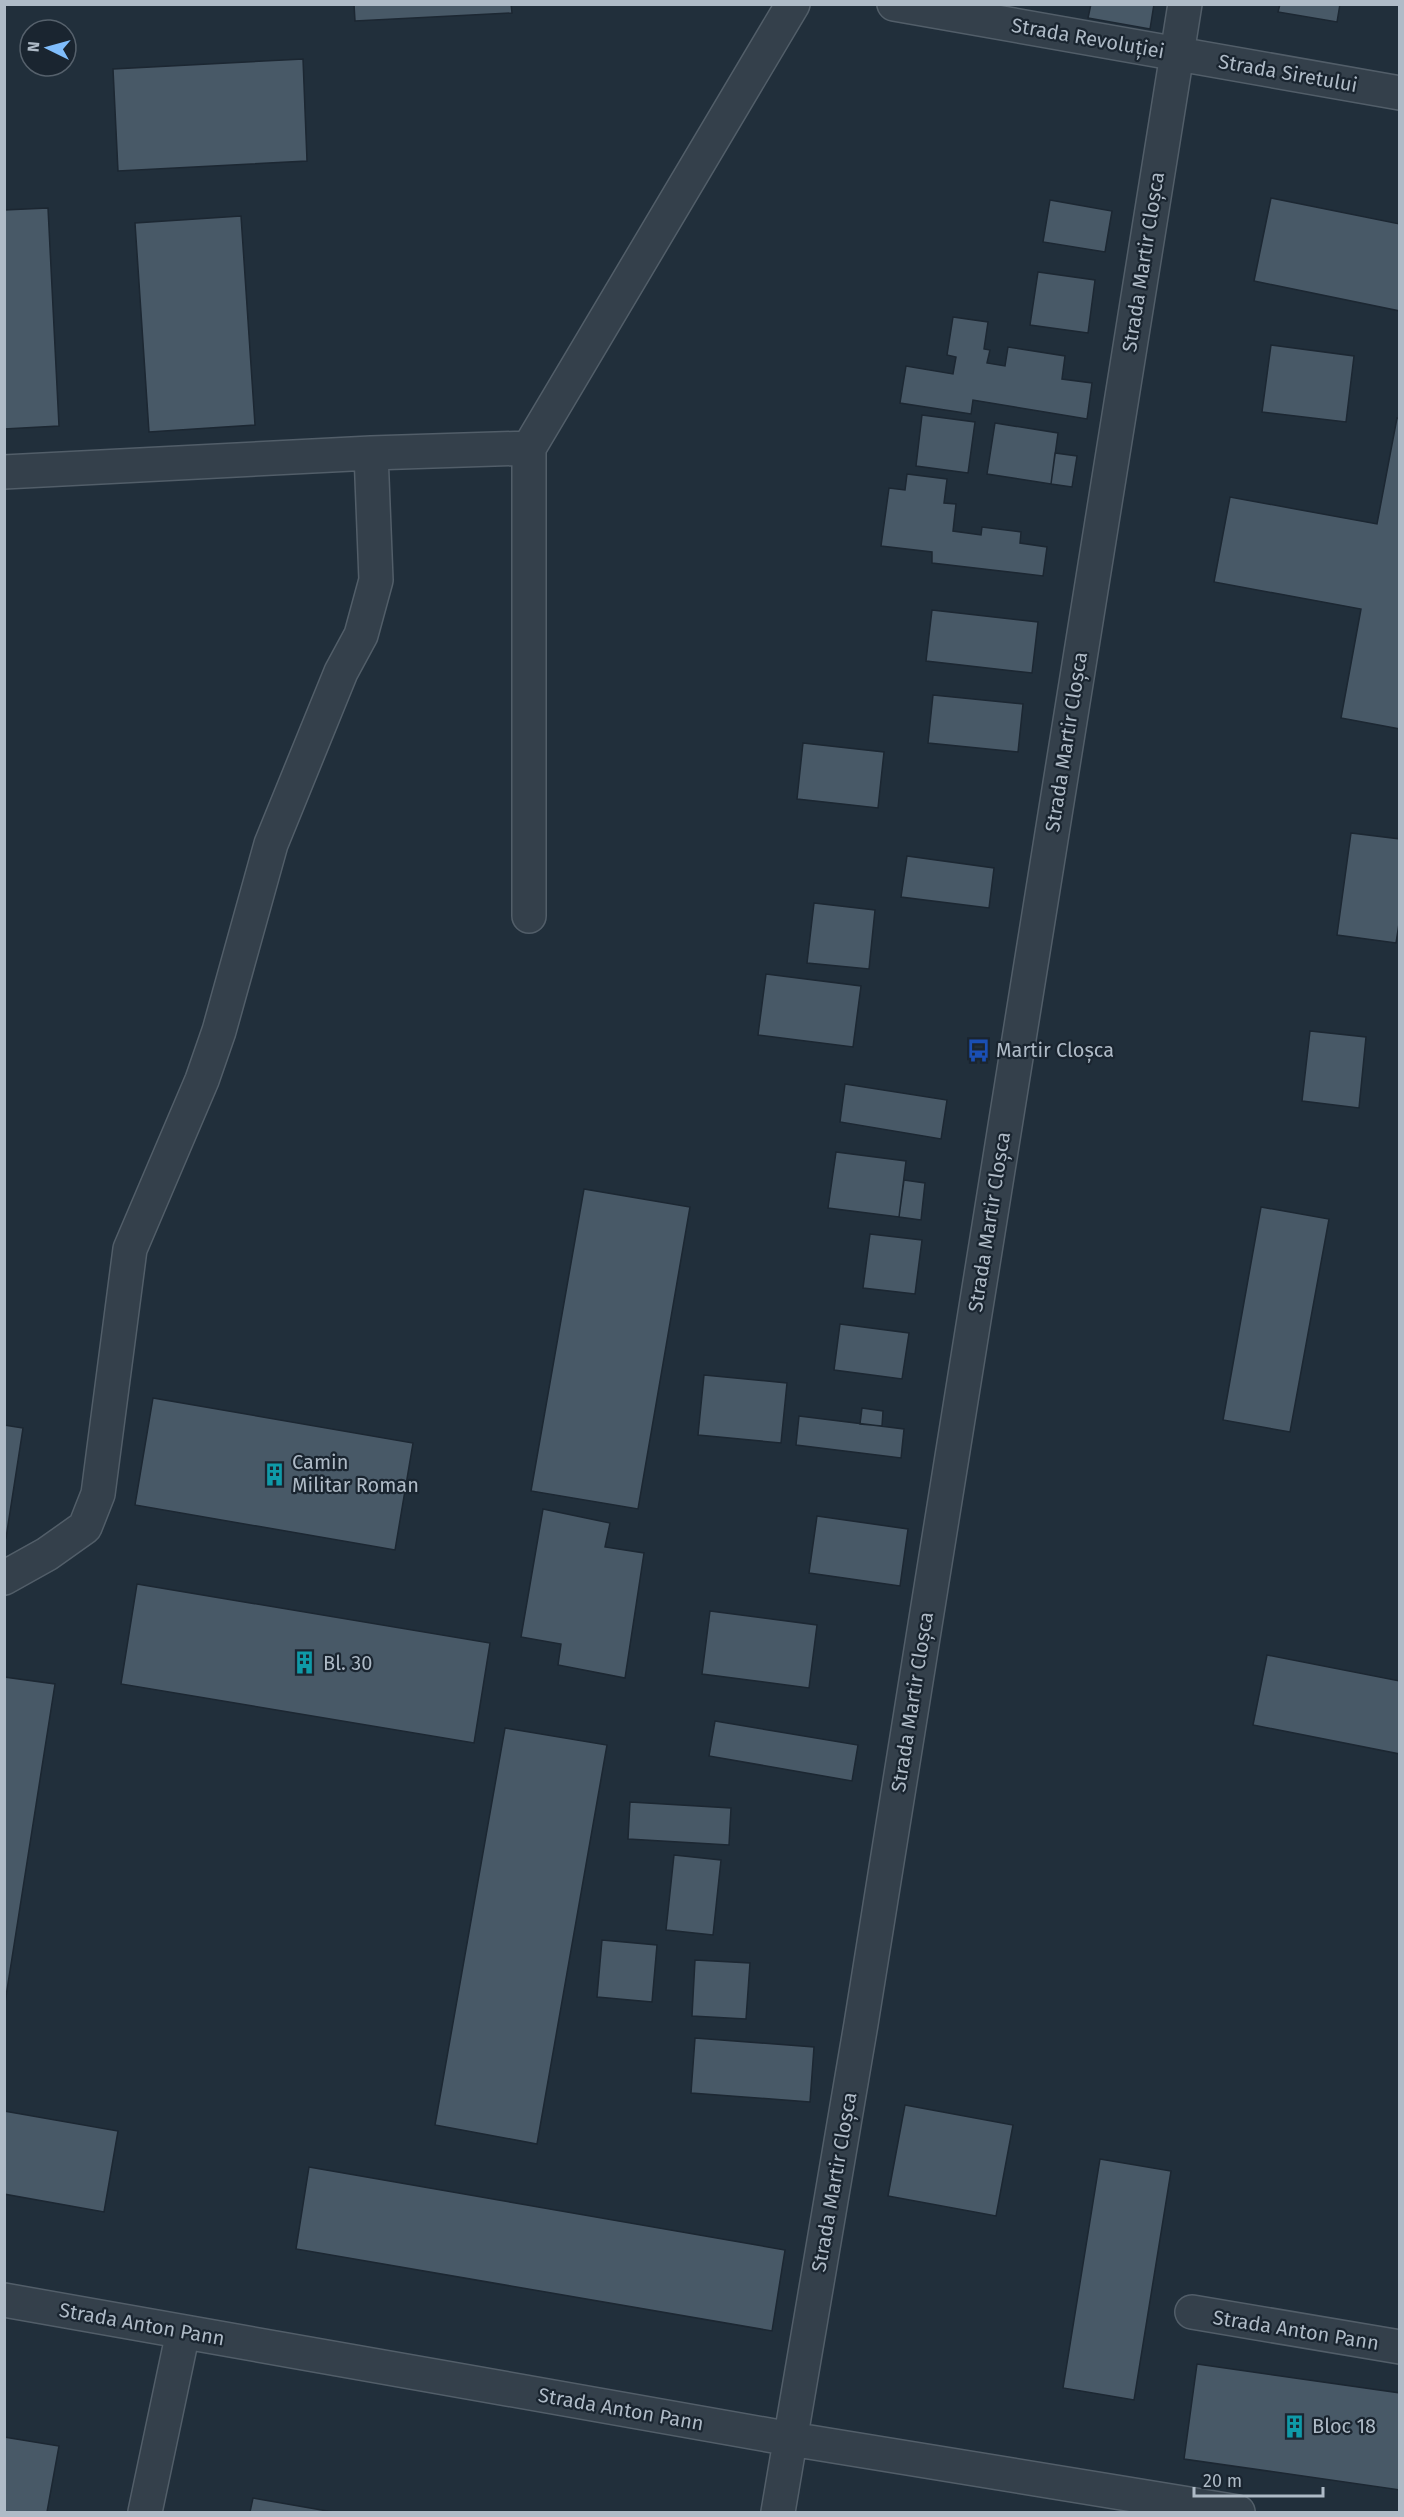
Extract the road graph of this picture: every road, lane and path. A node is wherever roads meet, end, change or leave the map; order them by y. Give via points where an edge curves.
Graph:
1 (793, 4) edge
2 (894, 4) edge
3 (1185, 4) edge
4 (1176, 53) junction
5 (1400, 93) edge
6 (529, 448) junction
7 (372, 453) junction
8 (4, 471) edge
9 (529, 916) dead end
10 (4, 1578) edge
11 (4, 2300) edge
12 (1192, 2312) dead end
13 (183, 2332) junction
14 (1400, 2347) edge
15 (791, 2439) junction
16 (146, 2512) edge
17 (778, 2512) edge
18 (1238, 2512) edge

1 - 6 street
2 - 4 street, Strada Revoluției
3 - 4 street, Strada Martir Cloșca
4 - 5 street, Strada Siretului
4 - 15 street, Strada Martir Cloșca
6 - 7 street
6 - 9 street
7 - 8 street
7 - 10 street via 376,580 361,635 341,672 271,844 202,1080 130,1249 98,1494 86,1527
11 - 13 street, Strada Anton Pann
12 - 14 street, Strada Anton Pann
13 - 15 street, Strada Anton Pann
13 - 16 street
15 - 17 street, Strada Martir Cloșca
15 - 18 street, Strada Anton Pann

